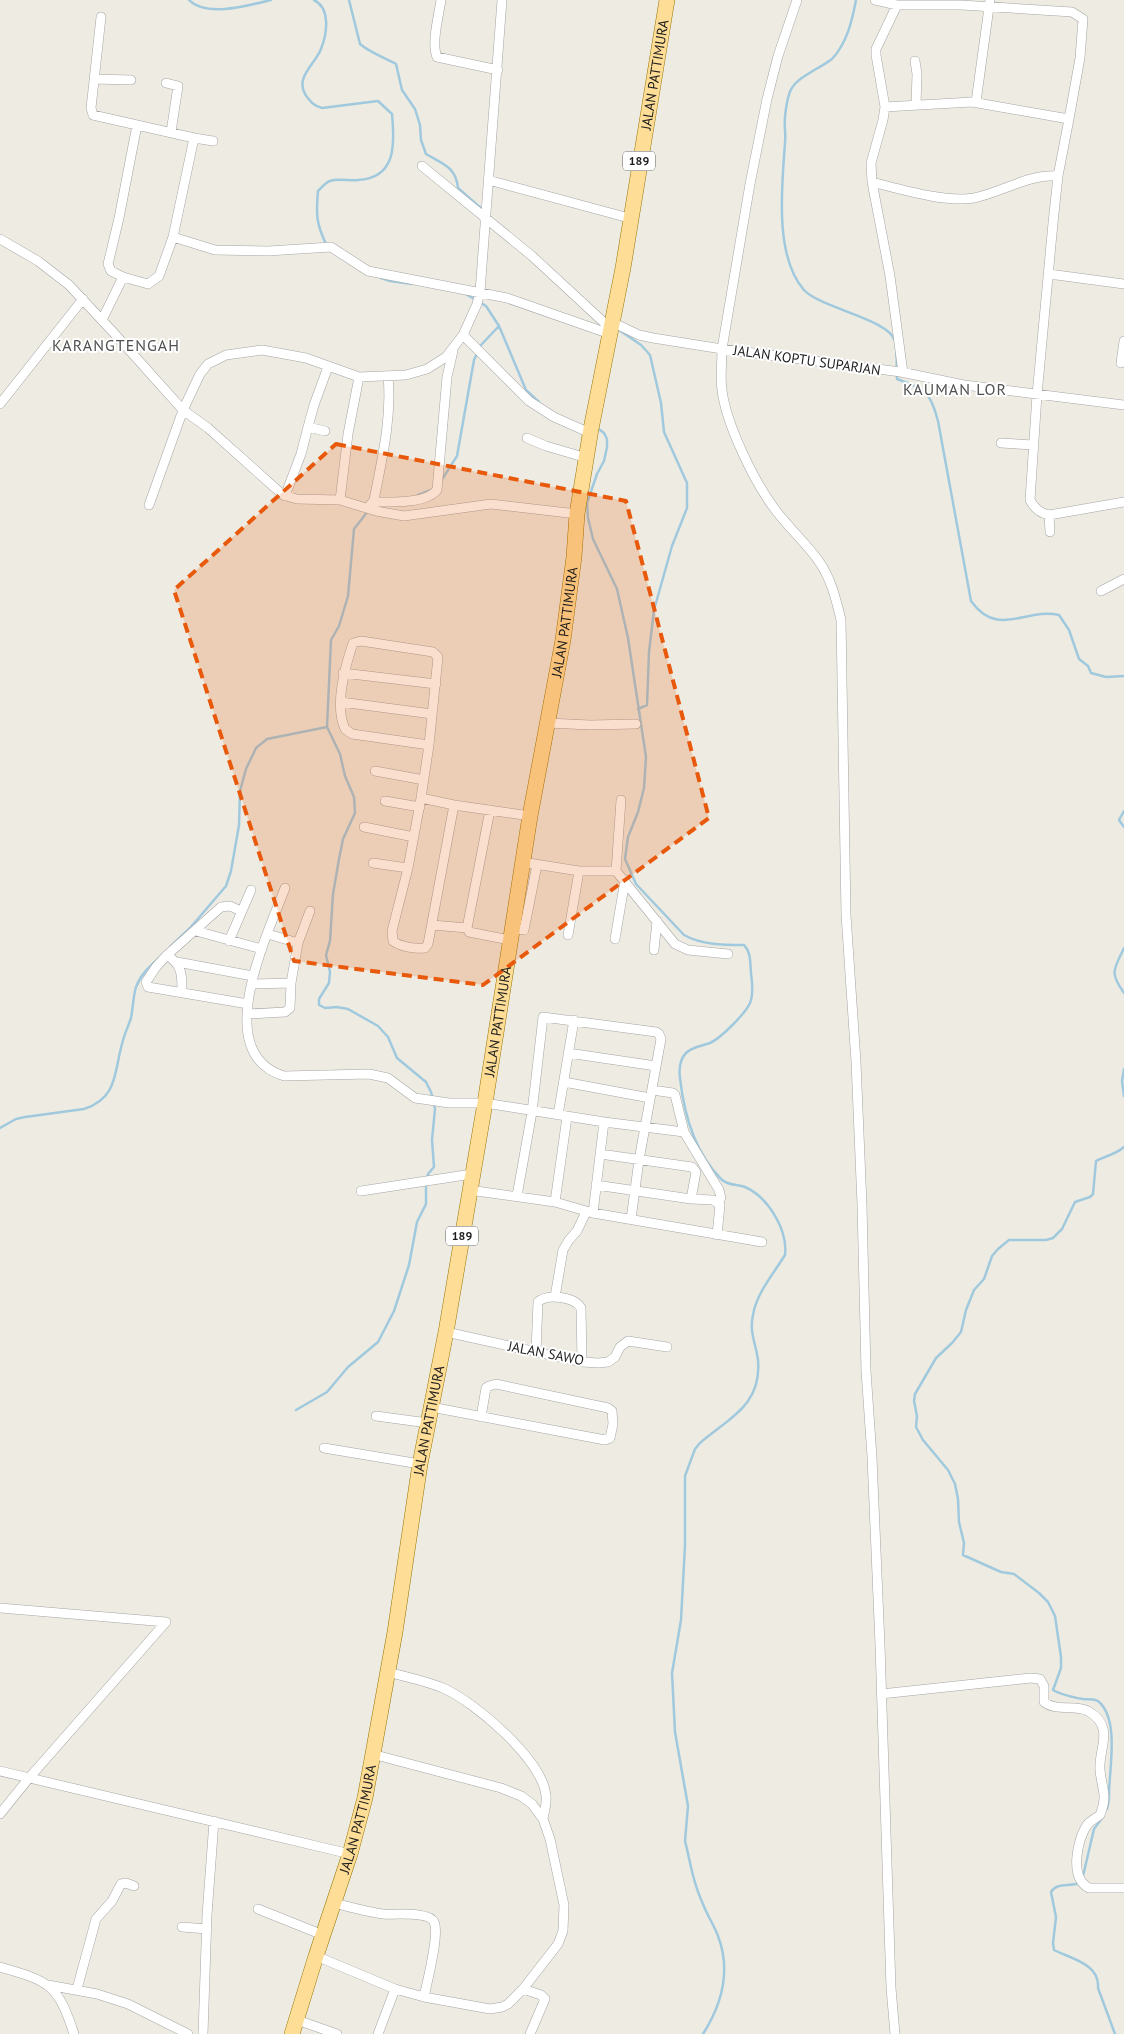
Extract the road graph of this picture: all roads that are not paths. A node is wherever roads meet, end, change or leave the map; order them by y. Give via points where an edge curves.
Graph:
1 (441, 0) edge
2 (502, 0) edge
3 (667, 0) edge
4 (797, 0) edge
5 (874, 0) edge
6 (990, 3) edge
7 (1012, 4) edge
8 (897, 5) junction
9 (100, 17) dead end
10 (916, 61) dead end
11 (498, 70) junction
12 (94, 79) junction
13 (131, 80) dead end
14 (166, 83) dead end
15 (976, 102) junction
16 (916, 104) junction
17 (885, 107) junction
18 (1069, 119) junction
19 (136, 126) junction
20 (171, 132) junction
21 (194, 138) junction
22 (213, 141) dead end
23 (422, 166) dead end
24 (1058, 176) junction
25 (488, 180) junction
26 (872, 182) junction
27 (485, 215) junction
28 (629, 218) junction
29 (173, 238) junction
30 (0, 239) edge
31 (1049, 274) junction
32 (123, 277) junction
33 (1124, 284) edge
34 (478, 298) junction
35 (83, 299) junction
36 (102, 320) junction
37 (611, 327) junction
38 (463, 335) junction
39 (1124, 341) edge
40 (454, 348) junction
41 (722, 349) junction
42 (1121, 363) dead end
43 (328, 366) junction
44 (902, 372) junction
45 (388, 376) junction
46 (359, 377) junction
47 (1037, 395) junction
48 (0, 404) edge
49 (1124, 405) edge
50 (183, 410) junction
51 (308, 427) junction
52 (591, 428) junction
53 (325, 432) dead end
54 (527, 438) dead end
55 (1001, 443) dead end
56 (1033, 445) junction
57 (587, 458) junction
58 (285, 496) junction
59 (340, 500) junction
60 (374, 502) junction
61 (1124, 502) edge
62 (149, 505) dead end
63 (371, 510) junction
64 (577, 514) junction
65 (1049, 515) junction
66 (1050, 532) dead end
67 (1120, 580) edge
68 (1104, 589) dead end
69 (343, 672) junction
70 (436, 684) junction
71 (341, 702) junction
72 (432, 714) junction
73 (548, 723) junction
74 (636, 724) dead end
75 (429, 745) junction
76 (375, 771) dead end
77 (424, 780) junction
78 (621, 800) dead end
79 (385, 801) dead end
80 (421, 803) junction
81 (454, 805) junction
82 (490, 810) junction
83 (530, 816) junction
84 (364, 827) dead end
85 (414, 837) junction
86 (373, 863) dead end
87 (529, 864) junction
88 (408, 868) junction
89 (579, 870) junction
90 (616, 871) junction
91 (625, 880) junction
92 (285, 888) dead end
93 (251, 890) dead end
94 (241, 911) junction
95 (310, 911) dead end
96 (657, 921) junction
97 (432, 924) junction
98 (467, 928) junction
99 (196, 931) junction
100 (268, 934) junction
101 (511, 934) junction
102 (568, 936) dead end
103 (615, 939) dead end
104 (229, 940) junction
105 (298, 943) junction
106 (262, 949) junction
107 (654, 950) dead end
108 (728, 954) dead end
109 (167, 955) junction
110 (177, 962) junction
111 (252, 980) junction
112 (290, 983) junction
113 (182, 991) junction
114 (248, 1004) junction
115 (247, 1014) junction
116 (574, 1020) junction
117 (568, 1053) junction
118 (656, 1066) junction
119 (564, 1082) junction
120 (651, 1094) junction
121 (485, 1103) junction
122 (532, 1112) junction
123 (562, 1116) junction
124 (604, 1122) junction
125 (645, 1128) junction
126 (684, 1132) junction
127 (600, 1154) junction
128 (639, 1160) junction
129 (472, 1174) junction
130 (596, 1185) junction
131 (470, 1190) junction
132 (361, 1191) dead end
133 (634, 1191) junction
134 (517, 1196) junction
135 (691, 1199) junction
136 (555, 1202) junction
137 (717, 1203) junction
138 (589, 1212) junction
139 (631, 1219) junction
140 (718, 1236) junction
141 (762, 1242) dead end
142 (555, 1297) junction
143 (446, 1332) junction
144 (667, 1347) dead end
145 (536, 1352) junction
146 (582, 1362) junction
147 (431, 1407) junction
148 (376, 1416) dead end
149 (481, 1416) junction
150 (428, 1423) junction
151 (324, 1448) dead end
152 (420, 1464) junction
153 (0, 1608) edge
154 (388, 1672) junction
155 (881, 1694) junction
156 (372, 1754) junction
157 (0, 1771) edge
158 (29, 1778) junction
159 (0, 1814) edge
160 (543, 1819) junction
161 (214, 1821) junction
162 (350, 1854) junction
163 (134, 1886) dead end
164 (1124, 1888) edge
165 (334, 1903) junction
166 (258, 1909) dead end
167 (182, 1928) dead end
168 (207, 1928) junction
169 (324, 1935) junction
170 (316, 1956) junction
171 (0, 1967) edge
172 (48, 1984) junction
173 (77, 1989) junction
174 (395, 1989) junction
175 (524, 1989) junction
176 (424, 1997) junction
177 (295, 2027) edge
178 (532, 2033) edge
179 (74, 2034) edge
180 (188, 2034) edge
181 (203, 2034) edge
182 (337, 2034) edge
183 (378, 2034) edge
184 (895, 2034) edge

1 - 11 street via 437,56
2 - 11 street
3 - 28 main road, JALAN PATTIMURA / 189
4 - 41 street via 767,99
5 - 8 street
6 - 7 street
6 - 8 street
6 - 15 street
7 - 18 street via 1072,12 1083,19
8 - 17 street via 876,48
9 - 12 street
10 - 16 street
11 - 25 street
12 - 13 street
12 - 19 street via 91,108 94,114
14 - 20 street via 178,86
15 - 16 street
15 - 18 street
16 - 17 street
17 - 26 street via 871,163
18 - 24 street
19 - 20 street
19 - 32 street via 108,264 111,271
20 - 21 street
21 - 22 street
21 - 29 street
23 - 27 street
24 - 26 street via 1038,176 974,198 956,199
24 - 31 street
25 - 27 street
25 - 28 street
26 - 44 street via 890,276
27 - 34 street
27 - 37 street
28 - 37 main road, JALAN PATTIMURA / 189
29 - 32 street via 156,280 148,284
29 - 34 street via 215,250 327,247 368,271
30 - 35 street via 38,261
31 - 33 street
31 - 47 street
32 - 36 street
34 - 37 street via 507,298
34 - 38 street
35 - 36 street
35 - 48 street
36 - 50 street
37 - 41 street, JALAN KOPTU SUPARJAN
37 - 52 main road, JALAN PATTIMURA / 189
38 - 40 street
38 - 52 street via 530,401 554,417
39 - 42 street
40 - 45 street via 439,364 427,370
40 - 60 street via 447,377 437,490 410,501
41 - 44 street, JALAN KOPTU SUPARJAN
41 - 155 street via 722,392 740,448 766,496 818,560 835,595 841,620 846,915 856,1062
43 - 46 street
43 - 50 street via 291,354 269,351 226,355 205,367
43 - 51 street
44 - 47 street, JALAN KOPTU SUPARJAN
45 - 46 street
45 - 60 street via 388,426
46 - 59 street
47 - 49 street, JALAN KOPTU SUPARJAN
47 - 56 street
50 - 58 street
50 - 62 street
51 - 53 street
51 - 58 street
52 - 57 main road, JALAN PATTIMURA / 189
54 - 57 street
55 - 56 street
56 - 65 street via 1030,500 1042,514
57 - 64 main road, JALAN PATTIMURA / 189
58 - 59 street
59 - 63 street
60 - 63 street
61 - 65 street
63 - 64 street via 413,515 491,504
64 - 73 main road, JALAN PATTIMURA / 189 via 570,592
65 - 66 street
67 - 68 street
69 - 70 street
69 - 70 street via 353,643 361,641 433,652 438,657
69 - 71 street
70 - 72 street
71 - 72 street
71 - 75 street via 343,725 348,732
72 - 75 street
73 - 74 street
73 - 83 main road, JALAN PATTIMURA / 189
75 - 77 street
76 - 77 street
77 - 80 street
78 - 90 street
79 - 80 street
80 - 81 street
80 - 85 street
81 - 82 street
81 - 97 street
82 - 83 street
82 - 98 street
83 - 87 main road, JALAN PATTIMURA / 189
84 - 85 street
85 - 88 street
86 - 88 street
87 - 89 street
87 - 101 main road, JALAN PATTIMURA / 189
88 - 97 street via 392,931 393,941 401,946 425,948
89 - 90 street
89 - 102 street
90 - 91 street
91 - 96 street
91 - 103 street
92 - 100 street
93 - 94 street
94 - 99 street via 230,906 221,907
94 - 104 street
95 - 105 street
96 - 107 street
96 - 108 street via 664,933 681,948
97 - 98 street
98 - 101 street via 469,932
99 - 104 street
99 - 109 street
100 - 105 street
100 - 106 street
101 - 121 main road, JALAN PATTIMURA / 189
104 - 106 street
105 - 112 street
106 - 111 street
109 - 110 street
109 - 113 street via 148,977 146,985
110 - 111 street
110 - 113 street
111 - 112 street
111 - 114 street
112 - 115 street via 289,1011
113 - 114 street
114 - 115 street
115 - 121 street via 249,1045 256,1057 274,1073 284,1076 380,1075 394,1081 415,1098 435,1102
116 - 117 street
116 - 118 street via 659,1034
116 - 122 street via 542,1018
117 - 118 street
117 - 119 street
118 - 120 street
119 - 120 street
119 - 123 street
120 - 125 street
120 - 126 street via 675,1095
121 - 122 street
121 - 129 main road, JALAN PATTIMURA / 189
122 - 123 street
122 - 134 street
123 - 124 street
123 - 136 street
124 - 125 street
124 - 127 street
125 - 126 street
125 - 128 street
126 - 137 street via 716,1184 721,1198
127 - 128 street
127 - 130 street
128 - 133 street
128 - 135 street via 695,1169
129 - 131 main road, JALAN PATTIMURA / 189
129 - 132 street
130 - 133 street
130 - 138 street
131 - 134 street
131 - 143 main road, JALAN PATTIMURA / 189
133 - 135 street
133 - 139 street
134 - 136 street
135 - 137 street
136 - 138 street
137 - 140 street via 720,1205
138 - 139 street
138 - 142 street via 563,1250
139 - 140 street
140 - 141 street
142 - 145 street via 538,1302
142 - 146 street via 576,1302 581,1308
143 - 145 street, JALAN SAWO
143 - 147 main road, JALAN PATTIMURA / 189
144 - 146 street, JALAN SAWO via 628,1341 608,1362
145 - 146 street, JALAN SAWO
147 - 149 street
147 - 150 main road, JALAN PATTIMURA / 189
148 - 150 street
149 - 149 street via 486,1388 496,1384 608,1408 613,1413 613,1424 610,1438 605,1440
150 - 152 main road, JALAN PATTIMURA / 189
151 - 152 street
152 - 154 main road, JALAN PATTIMURA / 189
153 - 158 street via 166,1622
154 - 156 main road, JALAN PATTIMURA / 189
154 - 160 street via 457,1695 521,1749 535,1768 546,1795
155 - 164 street via 1031,1678 1040,1679 1044,1686 1044,1702 1050,1707 1089,1712 1102,1727 1105,1739 1100,1769 1106,1794 1100,1815 1085,1830 1076,1870 1081,1883 1089,1888
155 - 184 street
156 - 160 street via 510,1791 532,1804
156 - 162 main road, JALAN PATTIMURA / 189 via 365,1798
157 - 158 street
158 - 159 street
158 - 161 street
160 - 175 street via 564,1905 563,1931 558,1944
161 - 162 street
161 - 168 street
162 - 165 main road, JALAN PATTIMURA / 189
163 - 173 street via 120,1884 112,1901 97,1917
165 - 169 main road, JALAN PATTIMURA / 189
165 - 176 street via 383,1914 432,1918 436,1929
166 - 169 street
167 - 168 street
168 - 181 street
169 - 170 main road, JALAN PATTIMURA / 189
170 - 174 street
170 - 177 main road, JALAN PATTIMURA / 189
171 - 172 street
172 - 173 street
172 - 179 street via 58,1995
173 - 180 street via 128,2004
174 - 176 street
174 - 183 street
175 - 176 street via 508,2004 490,2009
175 - 178 street via 545,1999
177 - 182 street

